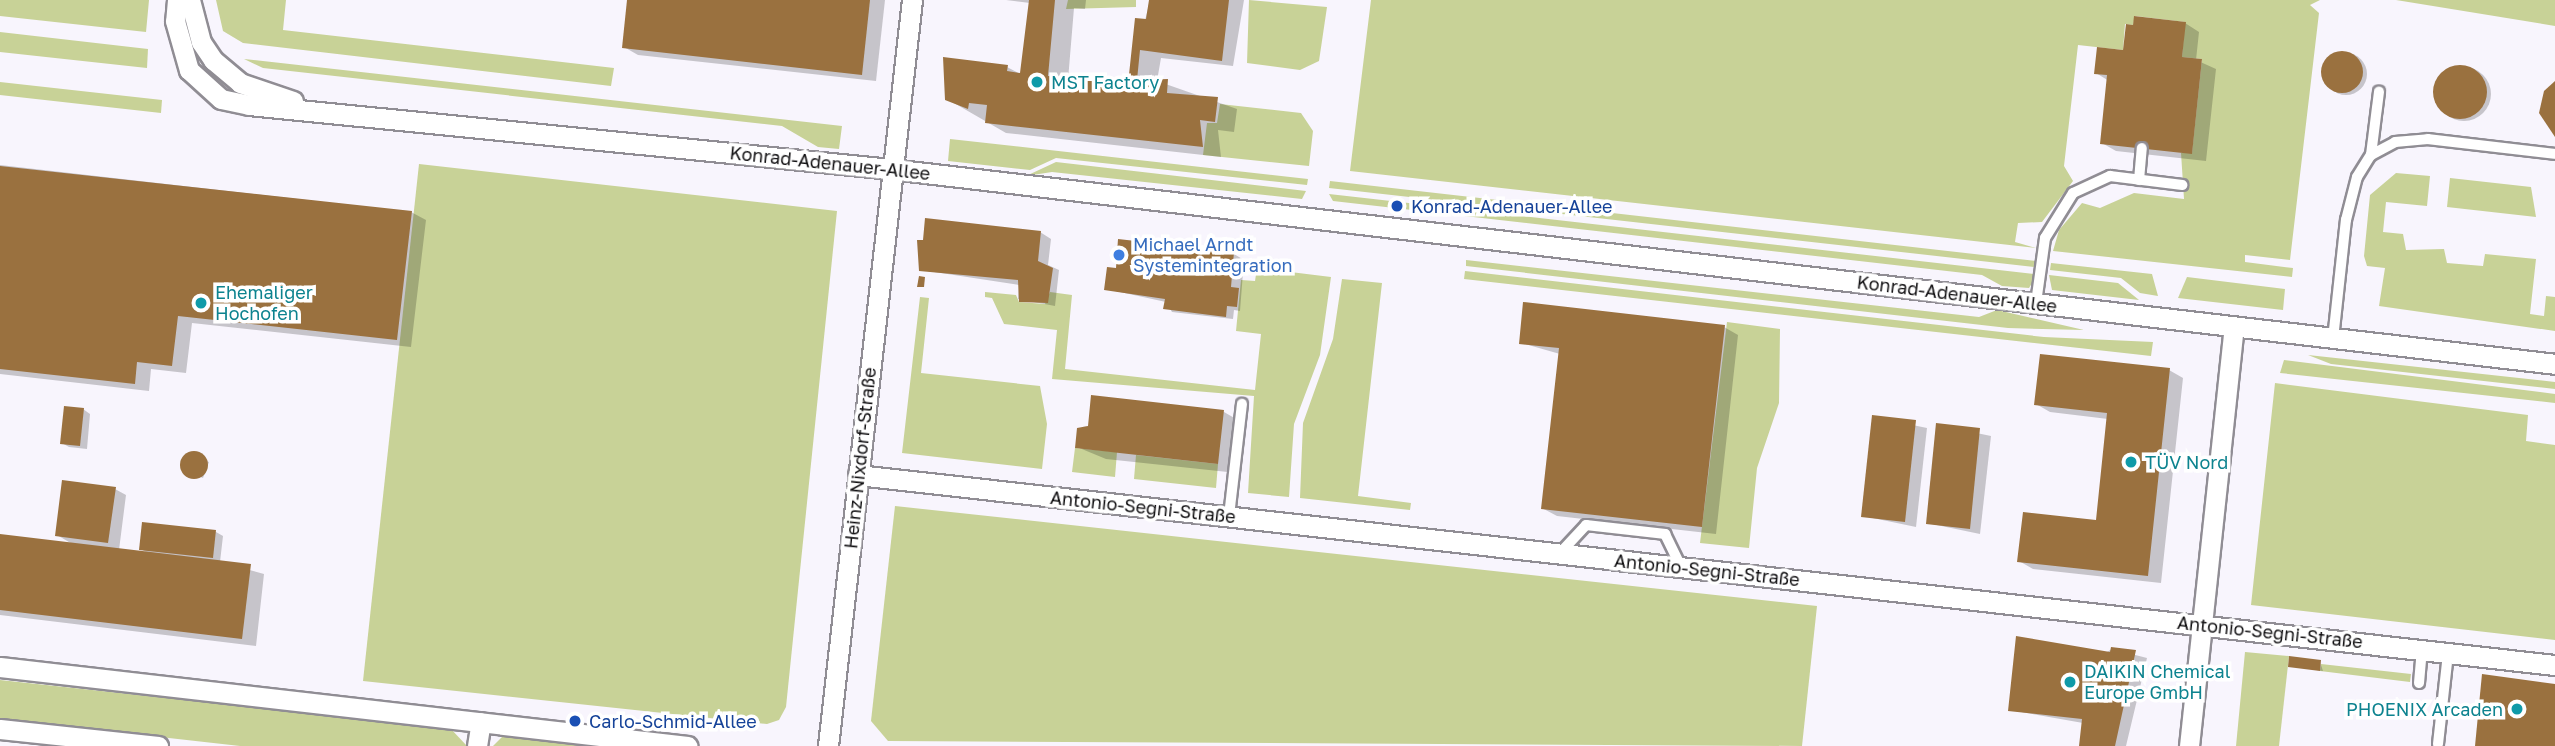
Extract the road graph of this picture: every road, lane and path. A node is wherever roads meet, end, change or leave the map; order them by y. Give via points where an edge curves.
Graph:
1 (177, 0) edge
2 (190, 0) edge
3 (912, 0) edge
4 (2379, 92) dead end
5 (314, 107) junction
6 (2142, 149) dead end
7 (2555, 154) edge
8 (2371, 155) junction
9 (891, 169) junction
10 (2139, 180) junction
11 (2182, 185) dead end
12 (2036, 303) junction
13 (2234, 328) junction
14 (2333, 339) junction
15 (2555, 364) edge
16 (1242, 404) dead end
17 (859, 475) junction
18 (1229, 516) junction
19 (1560, 553) junction
20 (1681, 567) junction
21 (2200, 625) junction
22 (2422, 650) junction
23 (2448, 653) junction
24 (2555, 665) edge
25 (0, 667) edge
26 (2419, 683) dead end
27 (481, 722) junction
28 (0, 729) edge
29 (2438, 744) dead end
30 (158, 746) edge
31 (477, 746) edge
32 (687, 746) edge
33 (828, 746) edge
34 (2189, 746) edge

1 - 5 street, Konrad-Adenauer-Allee via 183,57 195,79 221,99
2 - 5 street, Konrad-Adenauer-Allee via 201,42 240,83
3 - 9 street, Heinz-Nixdorf-Straße
4 - 8 lane
5 - 9 street, Konrad-Adenauer-Allee
6 - 10 lane
7 - 8 lane via 2428,139 2395,142
8 - 14 lane via 2357,177 2346,220
9 - 12 street, Konrad-Adenauer-Allee
9 - 17 street, Heinz-Nixdorf-Straße
10 - 11 lane
10 - 12 lane via 2100,179 2067,197 2045,238
12 - 13 street, Konrad-Adenauer-Allee
13 - 14 street, Konrad-Adenauer-Allee
13 - 21 street
14 - 15 street, Konrad-Adenauer-Allee
16 - 18 lane
17 - 18 street, Antonio-Segni-Straße
17 - 33 street, Heinz-Nixdorf-Straße
18 - 19 street, Antonio-Segni-Straße
19 - 20 street, Antonio-Segni-Straße
19 - 20 lane via 1586,525 1665,534
20 - 21 street, Antonio-Segni-Straße
21 - 22 street, Antonio-Segni-Straße
21 - 34 street
22 - 23 street, Antonio-Segni-Straße
22 - 26 lane
23 - 24 street, Antonio-Segni-Straße
23 - 29 lane
25 - 27 street
27 - 31 street
27 - 32 street
28 - 30 street

